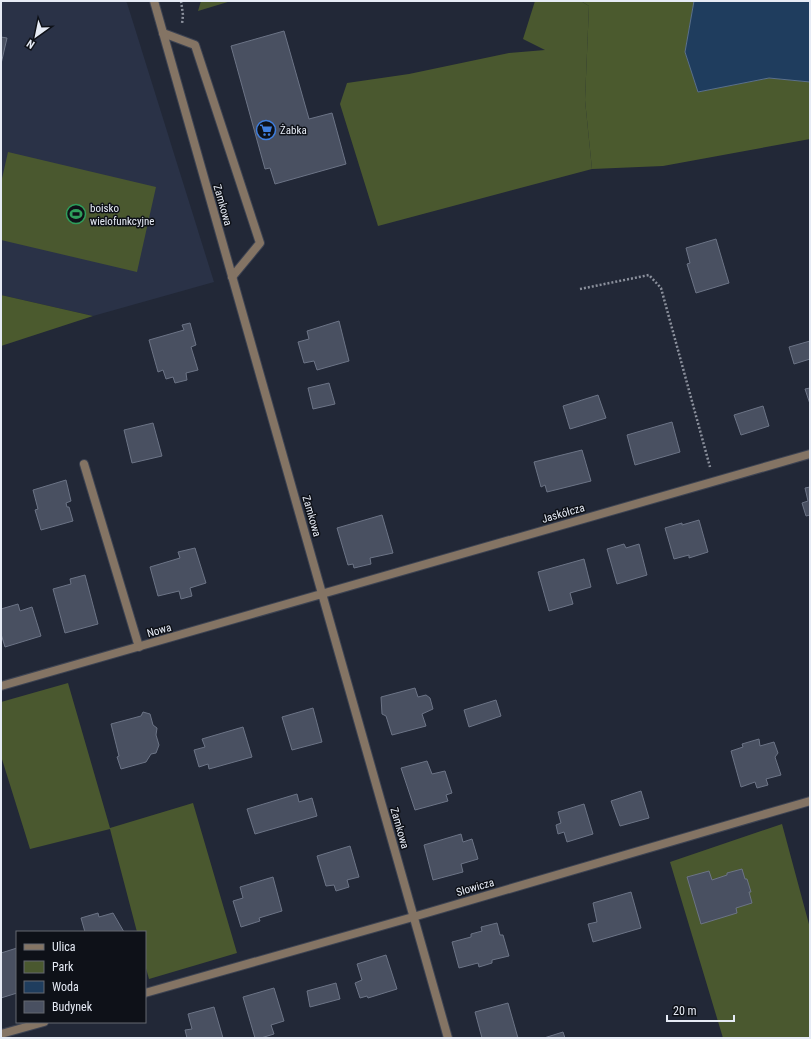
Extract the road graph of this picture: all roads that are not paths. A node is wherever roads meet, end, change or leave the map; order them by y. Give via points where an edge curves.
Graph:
1 (154, 1) edge
2 (163, 33) junction
3 (232, 277) junction
4 (810, 454) edge
5 (84, 464) dead end
6 (323, 594) junction
7 (139, 647) junction
8 (1, 686) edge
9 (810, 801) edge
10 (413, 917) junction
11 (146, 993) edge
12 (40, 1023) edge
13 (1, 1034) edge
14 (448, 1038) edge

1 - 2 street, Zamkowa
2 - 3 street, Zamkowa
2 - 3 street via 195,45 260,243
3 - 6 street, Zamkowa
4 - 6 street, Jaskółcza
5 - 7 street
6 - 7 street, Nowa
6 - 10 street, Zamkowa
7 - 8 street, Nowa
9 - 10 street, Słowicza
10 - 11 street, Słowicza
10 - 14 street, Zamkowa
12 - 13 street

